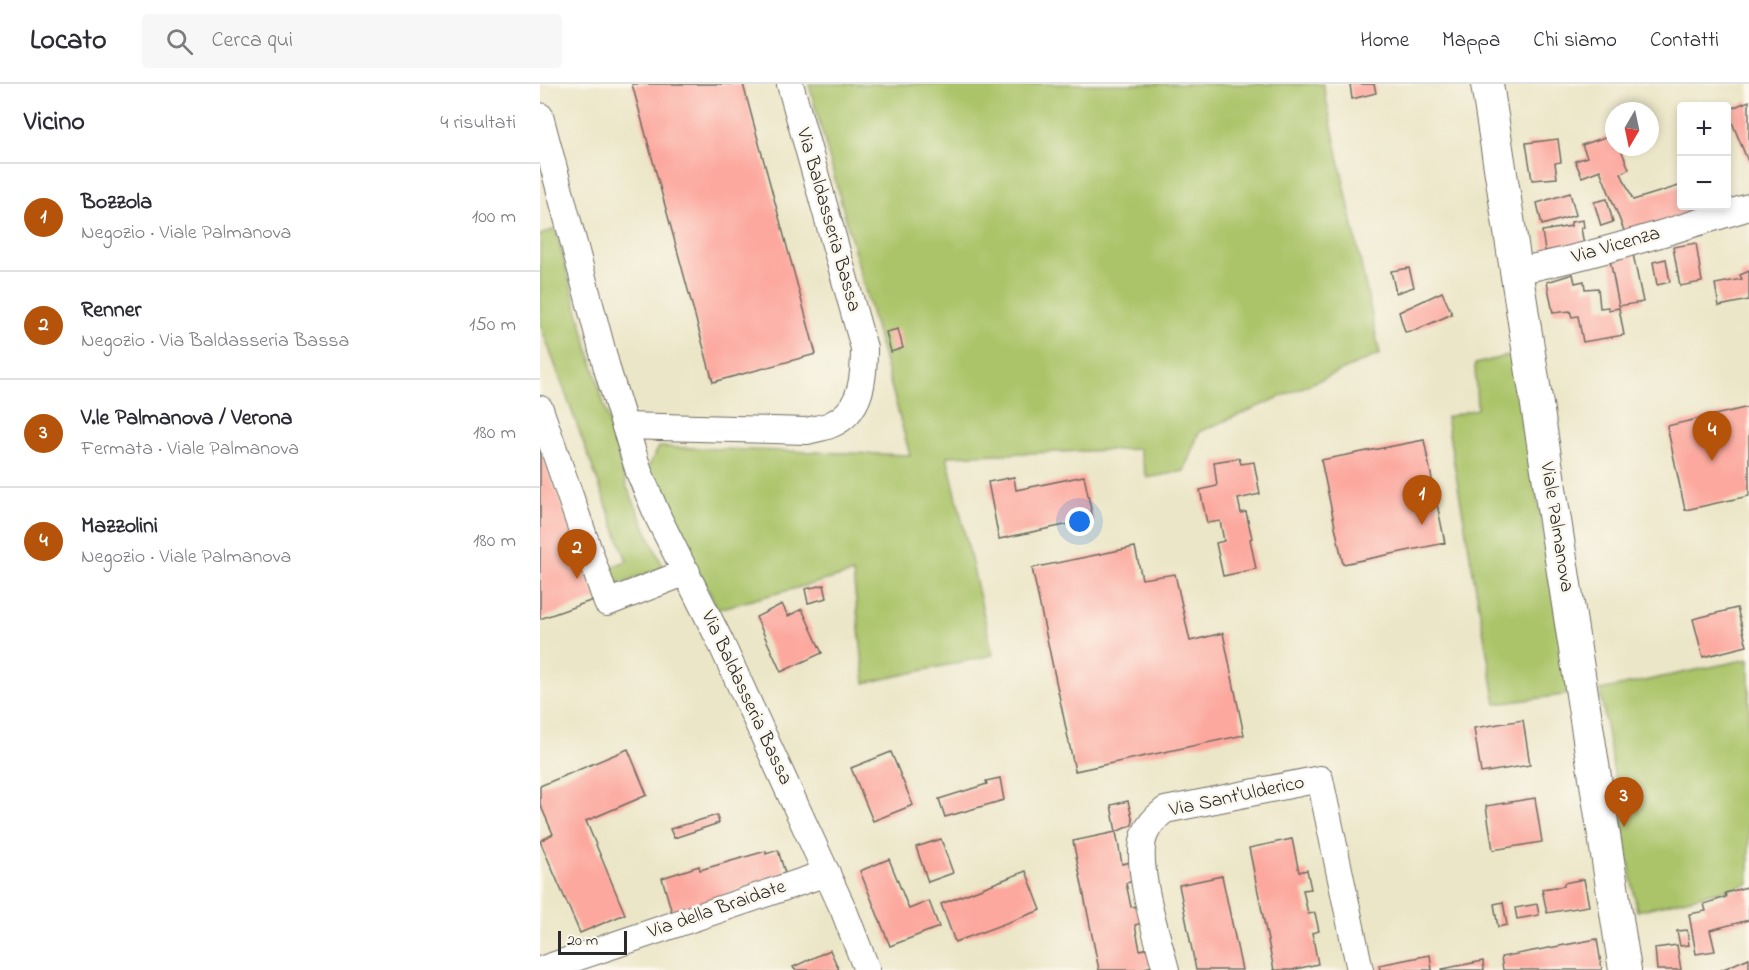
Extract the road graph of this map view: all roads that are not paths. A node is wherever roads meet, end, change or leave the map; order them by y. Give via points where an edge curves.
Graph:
1 (790, 84) edge
2 (1487, 84) edge
3 (540, 116) edge
4 (551, 202) edge
5 (1749, 207) edge
6 (1516, 271) junction
7 (540, 409) edge
8 (625, 426) junction
9 (687, 572) junction
10 (827, 873) junction
11 (540, 970) edge
12 (867, 970) edge
13 (1166, 970) edge
14 (1360, 970) edge
15 (1625, 970) edge

1 - 8 street, Via Baldasseria Bassa via 864,348 864,375 858,397 850,412 831,425 807,431
2 - 6 main road, Viale Palmanova
3 - 4 street, Via Baldasseria Bassa
4 - 8 street, Via Baldasseria Bassa
5 - 6 street, Via Vicenza via 1546,266
6 - 15 main road, Viale Palmanova
7 - 9 street via 607,603
8 - 9 street, Via Baldasseria Bassa via 639,472
9 - 10 street, Via Baldasseria Bassa
10 - 11 street, Via della Braidate
10 - 12 street, Via Baldasseria Bassa
13 - 14 street, Via Sant'Ulderico via 1142,856 1144,835 1154,819 1165,810 1320,779

